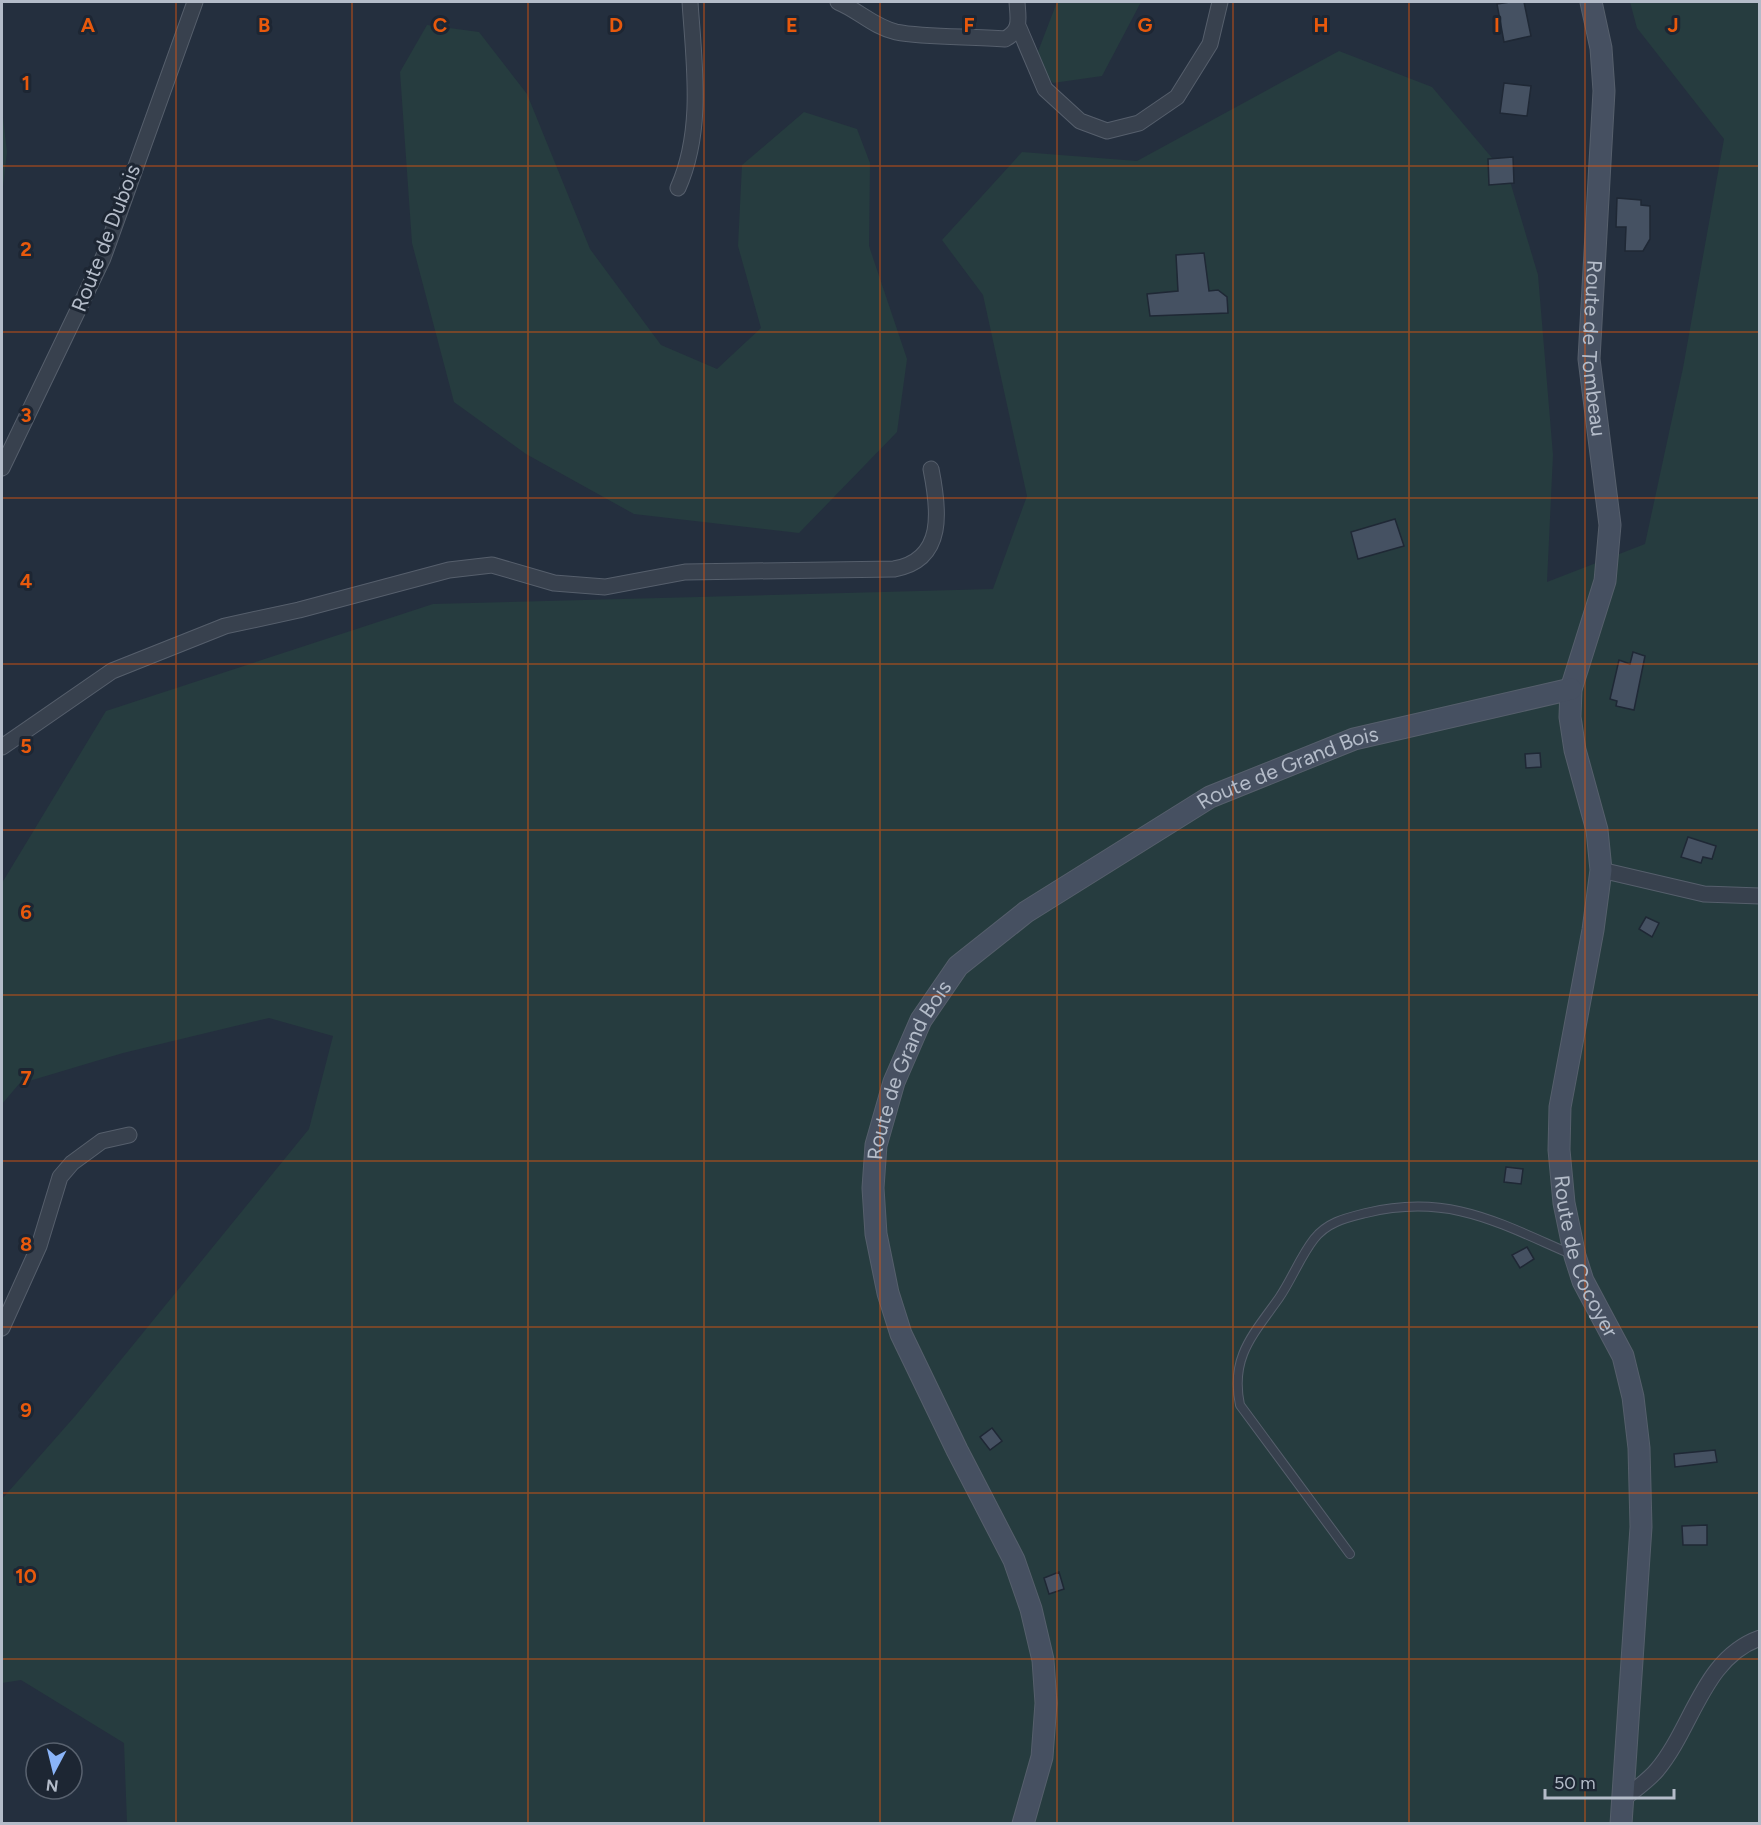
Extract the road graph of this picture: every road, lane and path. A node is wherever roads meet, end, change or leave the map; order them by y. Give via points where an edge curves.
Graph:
1 (195, 2) edge
2 (690, 2) edge
3 (838, 2) edge
4 (1017, 2) edge
5 (1220, 2) edge
6 (1591, 2) edge
7 (1019, 28) junction
8 (678, 188) dead end
9 (2, 468) edge
10 (931, 469) dead end
11 (1571, 689) junction
12 (2, 747) edge
13 (1601, 870) junction
14 (1760, 896) edge
15 (129, 1135) dead end
16 (1575, 1256) junction
17 (2, 1328) edge
18 (1350, 1554) dead end
19 (1760, 1638) edge
20 (1622, 1800) junction
21 (1023, 1824) edge
22 (1621, 1824) edge

1 - 9 street, Route de Dubois via 103,258
2 - 8 street via 695,78 693,140
3 - 7 street via 896,32 1005,39
4 - 7 street
5 - 7 street via 1210,44 1177,97 1139,123 1107,131 1080,121 1045,89
6 - 11 main road, Route de Tombeau via 1601,48 1604,91 1589,360 1610,525 1605,581
10 - 12 street via 936,529 926,553 908,566 685,572 605,587 554,583 492,566 449,570 225,626 112,671
11 - 13 main road, Route de Cocoyer via 1575,750 1597,830
11 - 21 main road, Route de Grand Bois via 1354,739 1210,797 1026,912 958,966 921,1020 894,1082 876,1145 876,1234 901,1334 1014,1560 1031,1610 1043,1660 1046,1703 1042,1757
13 - 14 street via 1704,894
13 - 16 main road, Route de Cocoyer via 1560,1107 1564,1203
15 - 17 street via 102,1141 60,1177 39,1246
16 - 18 lane via 1474,1213 1435,1206 1395,1206 1335,1220 1314,1238 1288,1286 1244,1347 1236,1385 1240,1405
16 - 20 main road, Route de Cocoyer via 1583,1281 1623,1356 1639,1448 1641,1527
19 - 20 street via 1741,1645 1713,1673 1689,1722 1657,1771
20 - 22 main road, Route de Cocoyer

